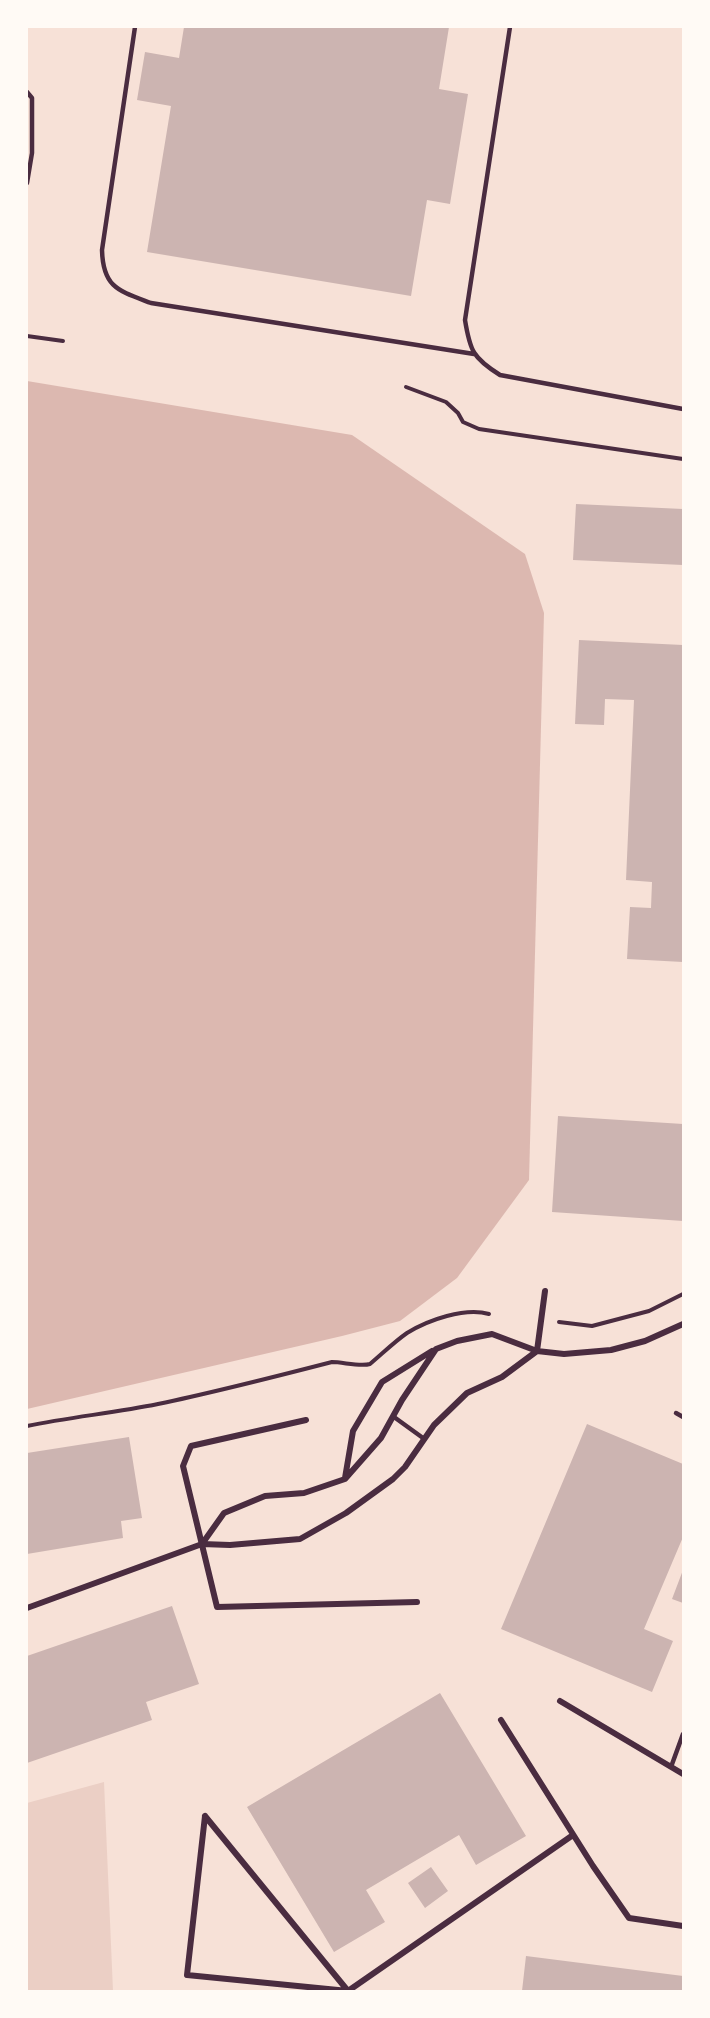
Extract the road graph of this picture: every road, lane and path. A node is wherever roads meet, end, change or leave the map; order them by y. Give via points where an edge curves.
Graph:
1 (135, 27) edge
2 (510, 27) edge
3 (27, 92) edge
4 (27, 183) edge
5 (27, 336) edge
6 (63, 341) dead end
7 (474, 354) junction
8 (406, 387) dead end
9 (683, 409) edge
10 (683, 459) edge
11 (545, 1292) dead end
12 (683, 1294) edge
13 (498, 1317) dead end
14 (541, 1320) junction
15 (683, 1324) edge
16 (435, 1349) junction
17 (537, 1351) junction
18 (676, 1413) dead end
19 (394, 1417) junction
20 (683, 1417) edge
21 (306, 1420) dead end
22 (27, 1426) edge
23 (423, 1438) junction
24 (345, 1479) junction
25 (202, 1545) junction
26 (417, 1602) dead end
27 (27, 1608) edge
28 (560, 1701) dead end
29 (501, 1720) dead end
30 (683, 1734) edge
31 (670, 1767) junction
32 (683, 1774) edge
33 (573, 1835) junction
34 (683, 1926) edge
35 (348, 1991) edge

1 - 7 lane via 102,250 103,268 111,284 151,303
2 - 7 lane via 465,320
3 - 4 lane via 33,98
5 - 6 path
7 - 9 lane via 500,375
8 - 10 path via 446,402 463,422 479,429
11 - 14 street
12 - 14 path via 649,1311 592,1326
13 - 22 path via 478,1311 445,1316 408,1333 364,1366 332,1362 159,1403
14 - 17 street
15 - 17 street via 645,1341 611,1350 564,1354
16 - 17 street via 492,1334
16 - 19 street
16 - 24 street via 382,1382 353,1431
17 - 23 street via 502,1377 467,1393
18 - 20 lane
19 - 23 lane
19 - 24 street
21 - 25 street via 191,1446 183,1466
23 - 25 street via 393,1479 346,1513 300,1539
24 - 25 street via 304,1493 265,1496 224,1513
25 - 26 street via 217,1607
25 - 27 street
28 - 31 street
29 - 33 street
30 - 31 lane
31 - 32 street
33 - 34 street via 629,1918
33 - 35 street
35 - 35 street via 187,1975 205,1816 318,1954

